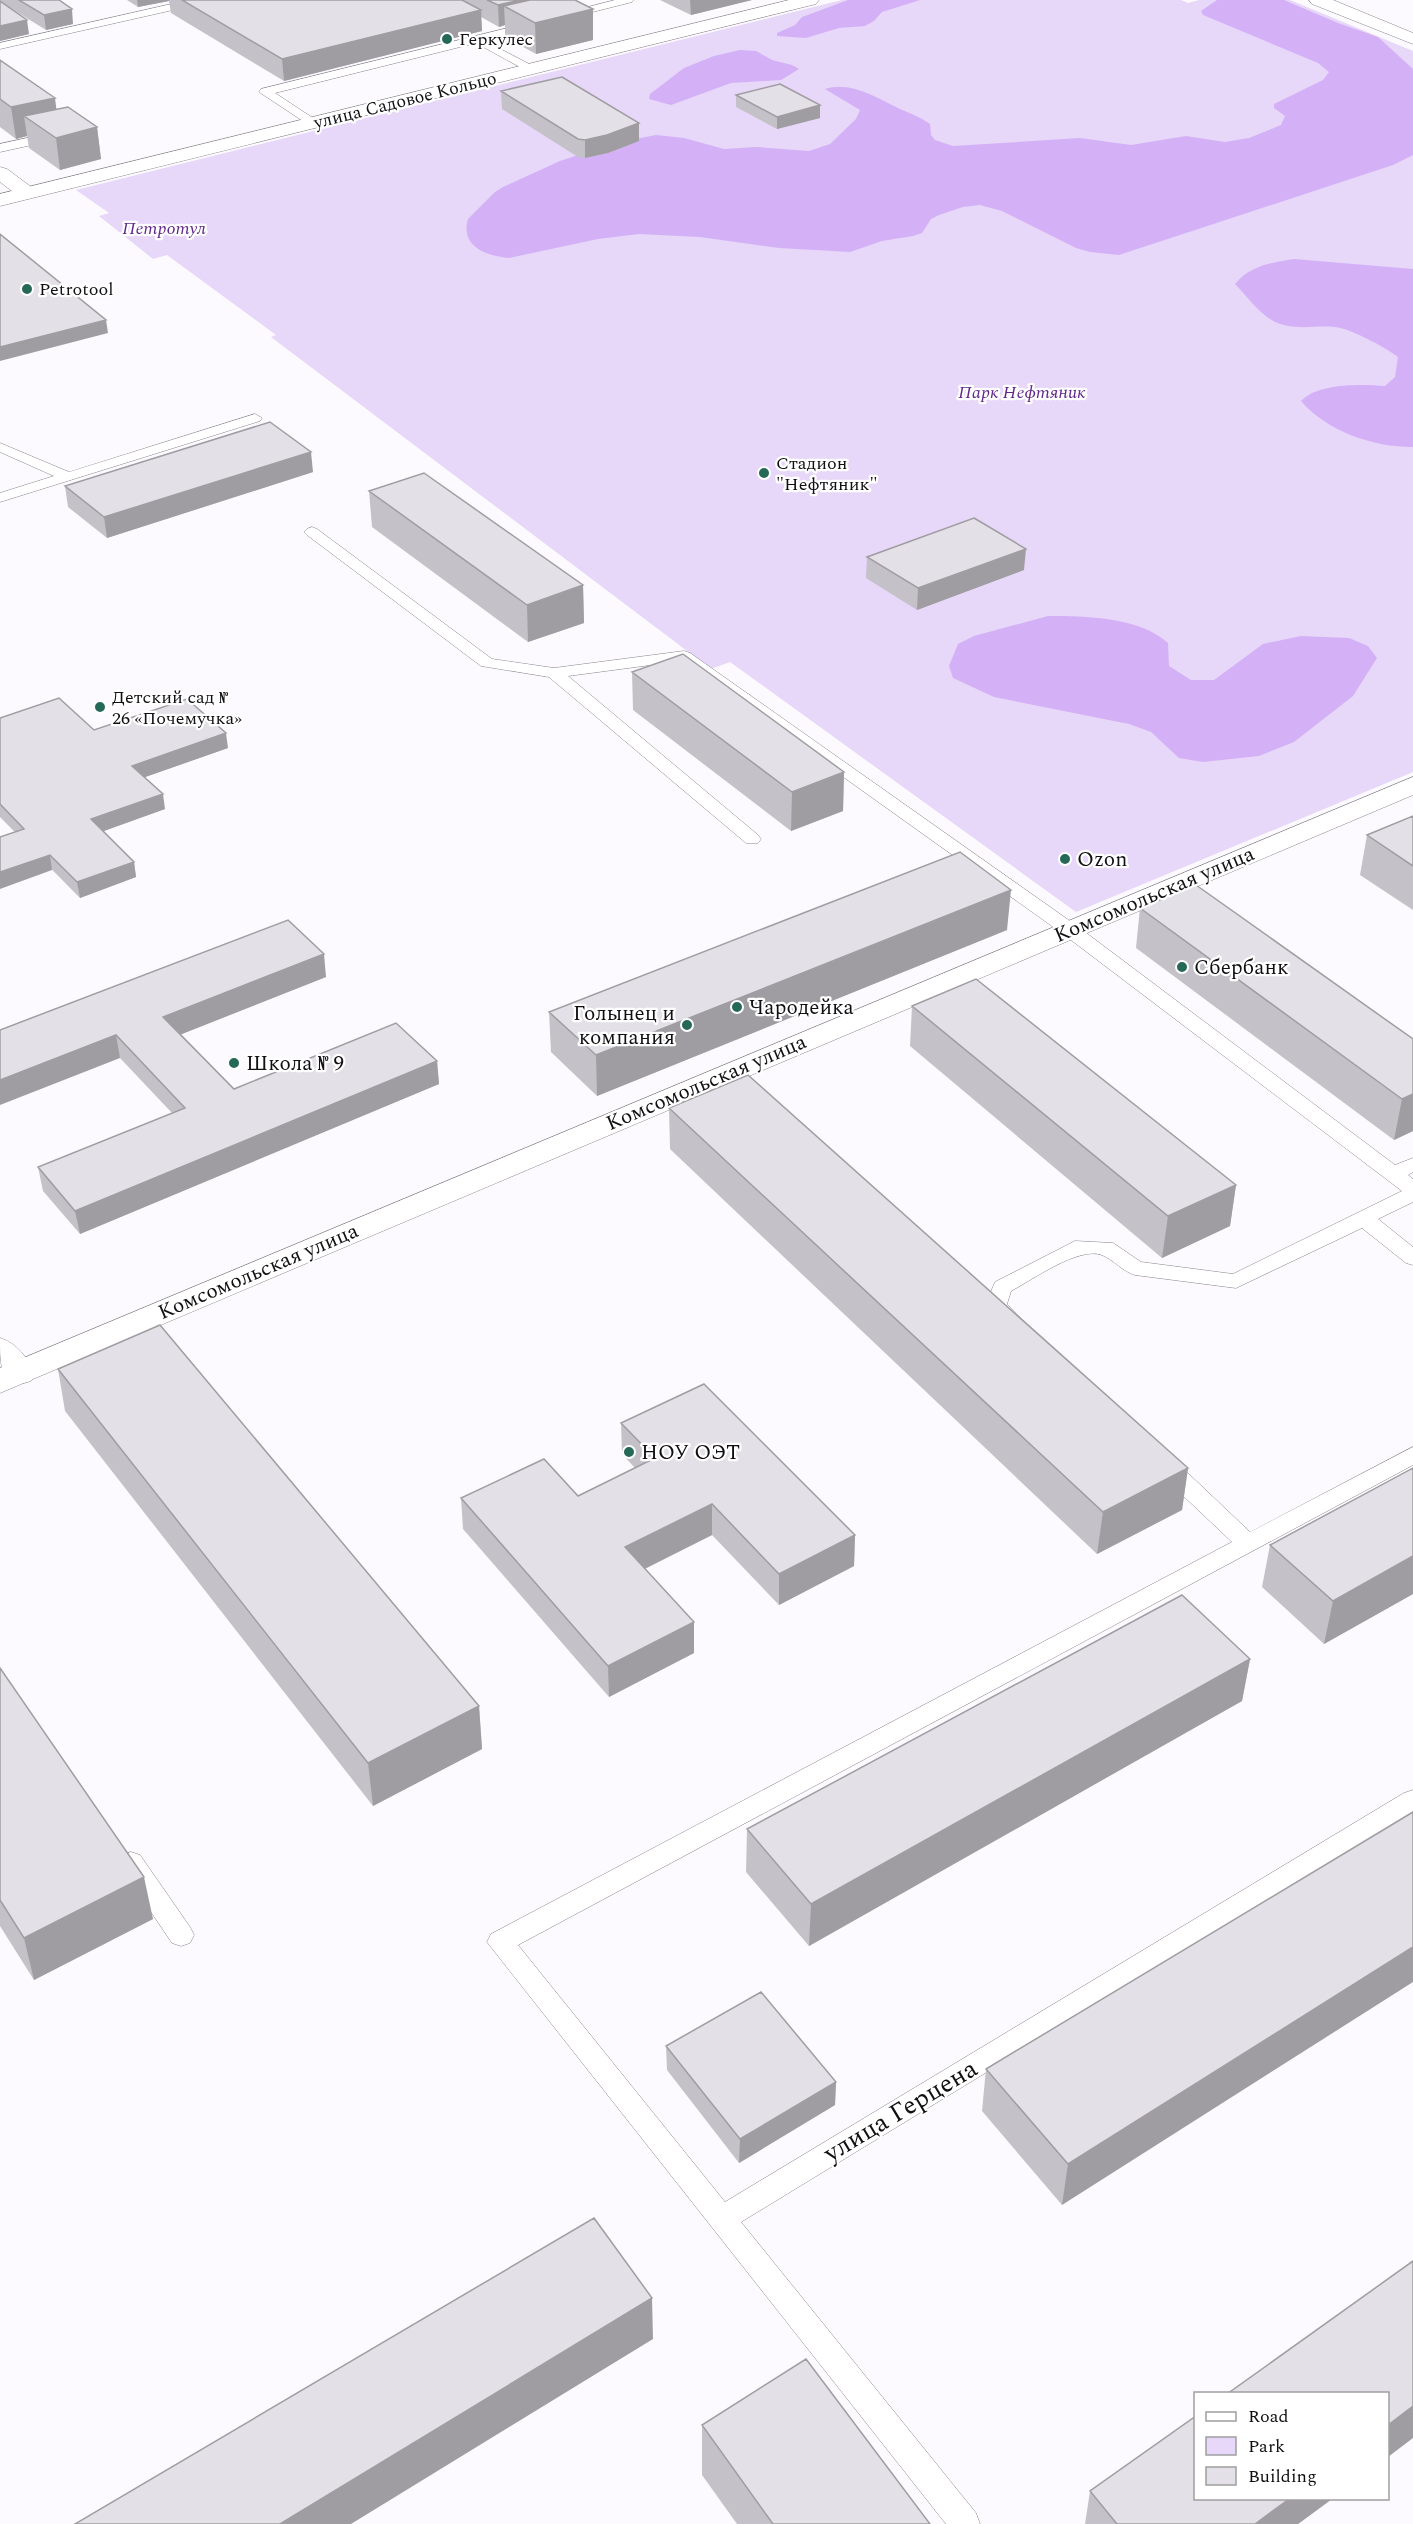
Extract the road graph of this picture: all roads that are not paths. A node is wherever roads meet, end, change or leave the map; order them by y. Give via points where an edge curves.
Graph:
1 (172, 0) edge
2 (204, 0) edge
3 (628, 0) edge
4 (810, 0) edge
5 (1318, 0) edge
6 (183, 5) junction
7 (27, 24) edge
8 (480, 24) edge
9 (498, 33) junction
10 (44, 36) junction
11 (1413, 39) edge
12 (0, 46) edge
13 (531, 69) junction
14 (312, 123) junction
15 (66, 133) edge
16 (0, 148) edge
17 (0, 173) edge
18 (27, 193) junction
19 (0, 200) edge
20 (255, 418) dead end
21 (0, 447) edge
22 (69, 477) junction
23 (0, 498) edge
24 (312, 532) dead end
25 (554, 673) junction
26 (1413, 785) edge
27 (752, 839) dead end
28 (1070, 930) junction
29 (1413, 1164) edge
30 (1394, 1174) junction
31 (1413, 1189) edge
32 (1413, 1194) edge
33 (1363, 1218) junction
34 (1413, 1258) edge
35 (1022, 1331) edge
36 (6, 1368) edge
37 (1153, 1454) edge
38 (1413, 1455) edge
39 (1248, 1545) junction
40 (1413, 1800) edge
41 (114, 1838) edge
42 (181, 1935) dead end
43 (722, 2218) junction
44 (965, 2524) edge

1 - 6 lane
2 - 6 lane
3 - 9 lane
4 - 13 street, улица Садовое Кольцо
5 - 11 street
6 - 10 lane
7 - 10 lane
8 - 9 lane
9 - 13 lane via 481,44
9 - 14 lane via 265,92
10 - 12 lane
13 - 14 street, улица Садовое Кольцо
14 - 18 street, улица Садовое Кольцо
15 - 16 lane
17 - 18 street
18 - 19 street, улица Садовое Кольцо
20 - 22 lane
21 - 22 lane
22 - 23 lane
24 - 25 lane via 487,663
25 - 27 lane
25 - 28 lane via 684,656
26 - 28 street, Комсомольская улица
28 - 30 lane
28 - 36 street, Комсомольская улица
29 - 30 lane
30 - 31 lane
32 - 33 lane
33 - 34 lane
33 - 35 lane via 1236,1281 1135,1268 1106,1248 1075,1248 1002,1287 996,1306
37 - 39 lane
38 - 39 lane
39 - 43 lane via 500,1942
40 - 43 lane, улица Герцена
41 - 42 lane
43 - 44 lane

